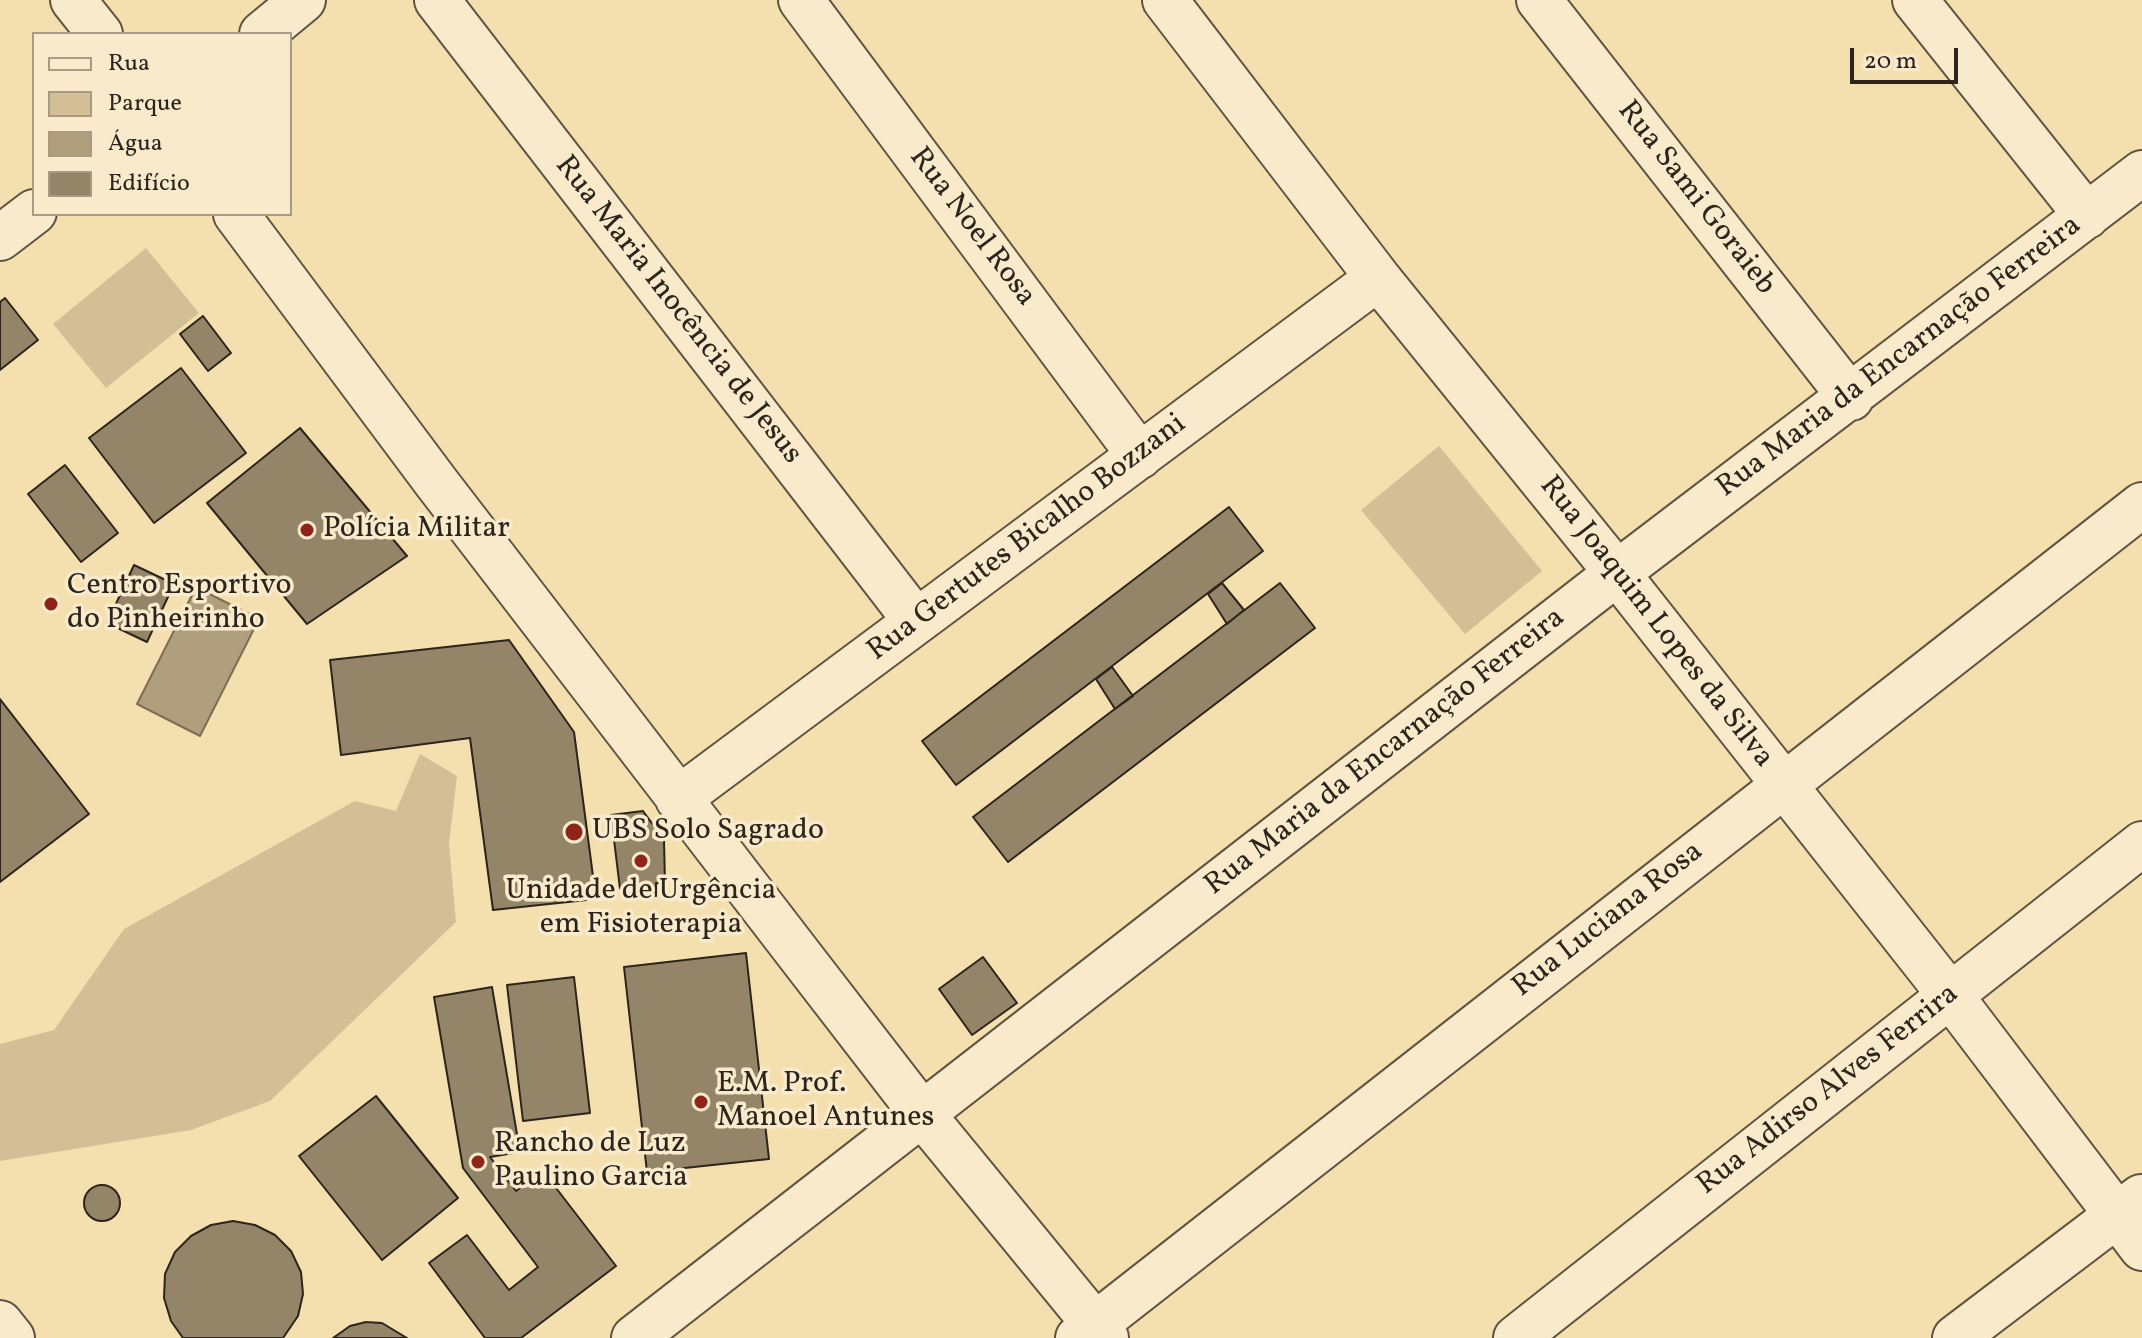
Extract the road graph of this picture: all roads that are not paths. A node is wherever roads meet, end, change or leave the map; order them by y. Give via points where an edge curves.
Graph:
1 (73, 0) edge
2 (303, 0) edge
3 (437, 0) edge
4 (801, 0) edge
5 (1165, 0) edge
6 (1539, 0) edge
7 (1915, 0) edge
8 (98, 32) edge
9 (264, 32) edge
10 (2142, 173) edge
11 (32, 214) edge
12 (238, 216) edge
13 (2087, 216) junction
14 (0, 238) edge
15 (1378, 278) junction
16 (1851, 398) junction
17 (1140, 456) junction
18 (2142, 505) edge
19 (1617, 573) junction
20 (916, 621) junction
21 (1783, 784) junction
22 (678, 799) junction
23 (2142, 844) edge
24 (1950, 995) junction
25 (923, 1115) junction
26 (2134, 1220) edge
27 (0, 1323) edge
28 (1093, 1333) edge
29 (12, 1338) edge
30 (634, 1338) edge
31 (1516, 1338) edge
32 (1955, 1338) edge

1 - 8 street
2 - 9 street
3 - 20 street, Rua Maria Inocência de Jesus
4 - 17 street, Rua Noel Rosa
5 - 15 street, Rua Joaquim Lopes da Silva
6 - 16 street, Rua Sami Goraieb
7 - 13 street
10 - 13 street, Rua Maria da Encarnação Ferreira
11 - 14 street
12 - 22 street
13 - 16 street, Rua Maria da Encarnação Ferreira
15 - 17 street, Rua Gertutes Bicalho Bozzani
15 - 19 street, Rua Joaquim Lopes da Silva
16 - 19 street, Rua Maria da Encarnação Ferreira
17 - 20 street, Rua Gertutes Bicalho Bozzani
18 - 21 street, Rua Luciana Rosa
19 - 21 street, Rua Joaquim Lopes da Silva
19 - 25 street, Rua Maria da Encarnação Ferreira
20 - 22 street, Rua Gertutes Bicalho Bozzani
21 - 24 street, Rua Joaquim Lopes da Silva
21 - 28 street, Rua Luciana Rosa
22 - 25 street
23 - 24 street, Rua Adirso Alves Ferrira
24 - 26 street, Rua Joaquim Lopes da Silva
24 - 31 street, Rua Adirso Alves Ferrira
25 - 28 street
25 - 30 street, Rua Maria da Encarnação Ferreira
26 - 32 street
27 - 29 street

